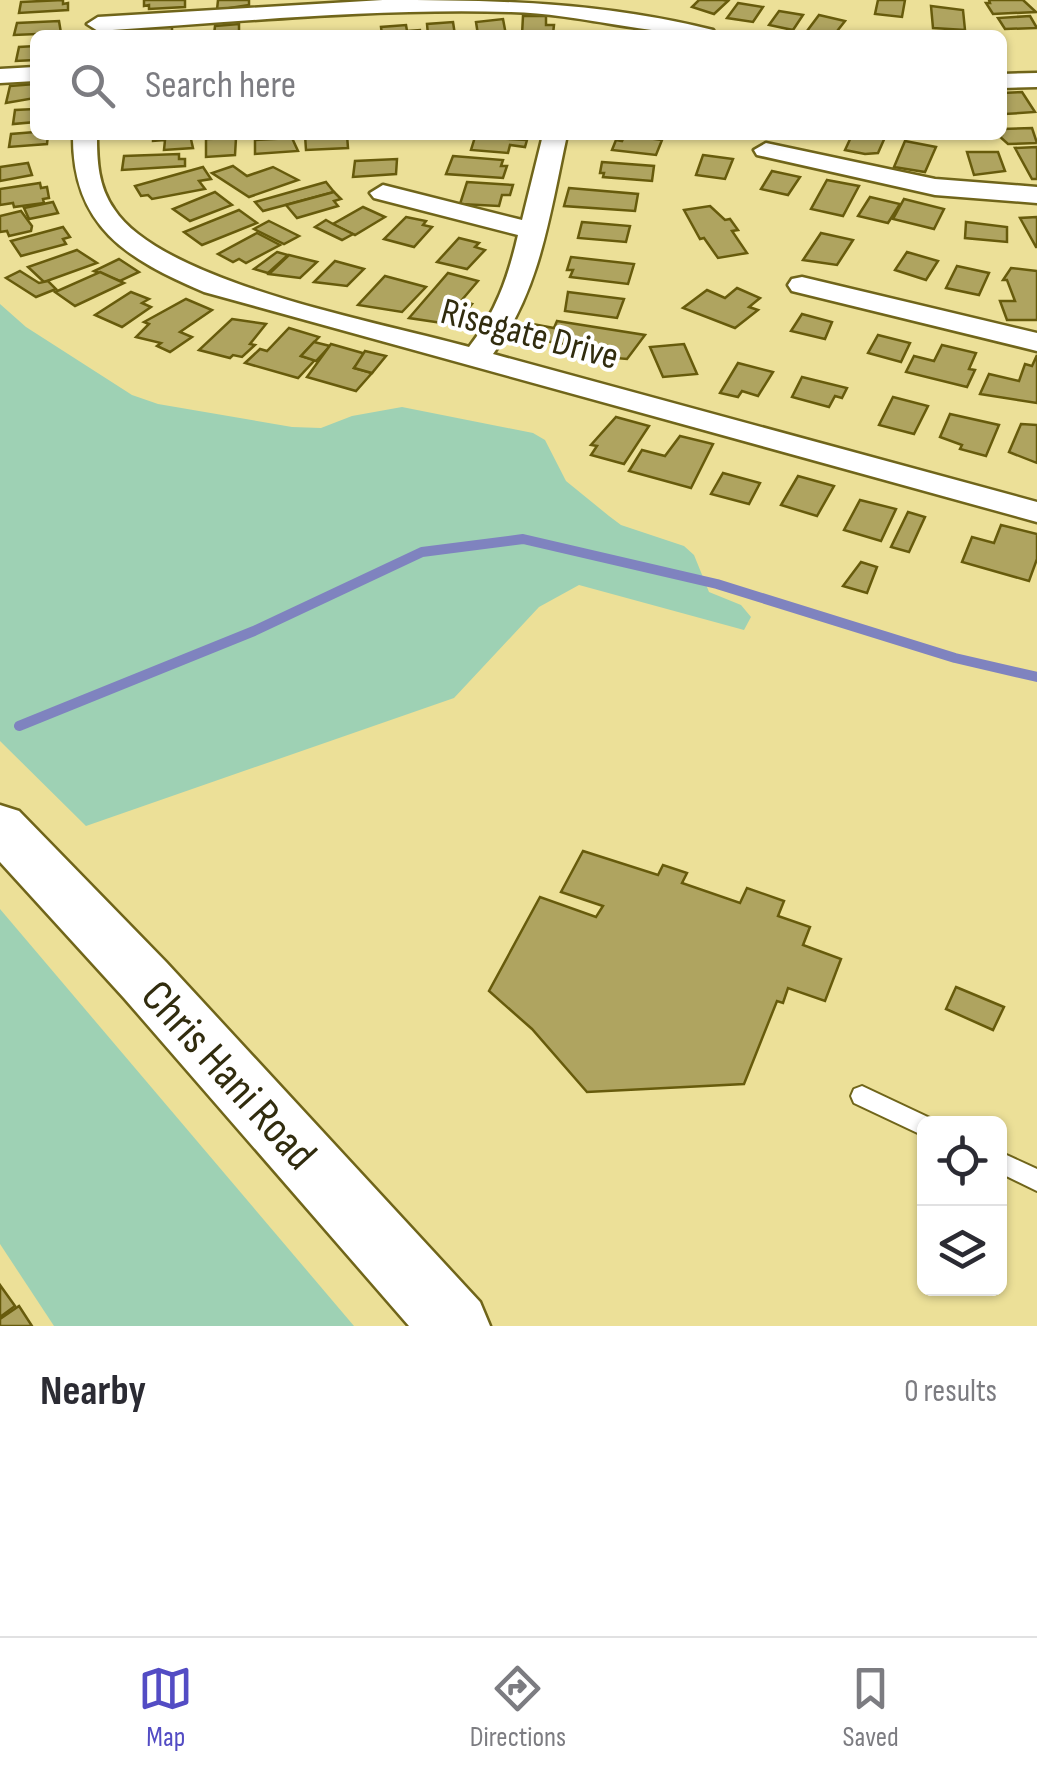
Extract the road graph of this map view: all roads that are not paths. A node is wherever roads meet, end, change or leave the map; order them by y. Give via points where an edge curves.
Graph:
1 (102, 0) edge
2 (97, 29) edge
3 (678, 30) edge
4 (30, 74) edge
5 (0, 76) edge
6 (1037, 80) edge
7 (1007, 81) edge
8 (85, 140) edge
9 (554, 140) edge
10 (766, 150) dead end
11 (383, 193) dead end
12 (1037, 196) edge
13 (530, 230) junction
14 (802, 286) dead end
15 (1037, 342) edge
16 (475, 359) junction
17 (1037, 512) edge
18 (0, 826) edge
19 (862, 1096) dead end
20 (917, 1123) edge
21 (1007, 1165) edge
22 (1037, 1180) edge
23 (455, 1326) edge

1 - 2 street
2 - 3 street via 517,6
4 - 5 street
6 - 7 street
8 - 16 street, Risegate Drive via 89,193 136,248 174,270 263,302
9 - 13 street
10 - 12 street via 935,187
11 - 13 street
13 - 16 street via 514,299
14 - 15 street
16 - 17 street, Risegate Drive
18 - 23 main road, Chris Hani Road
19 - 20 lane
21 - 22 lane

